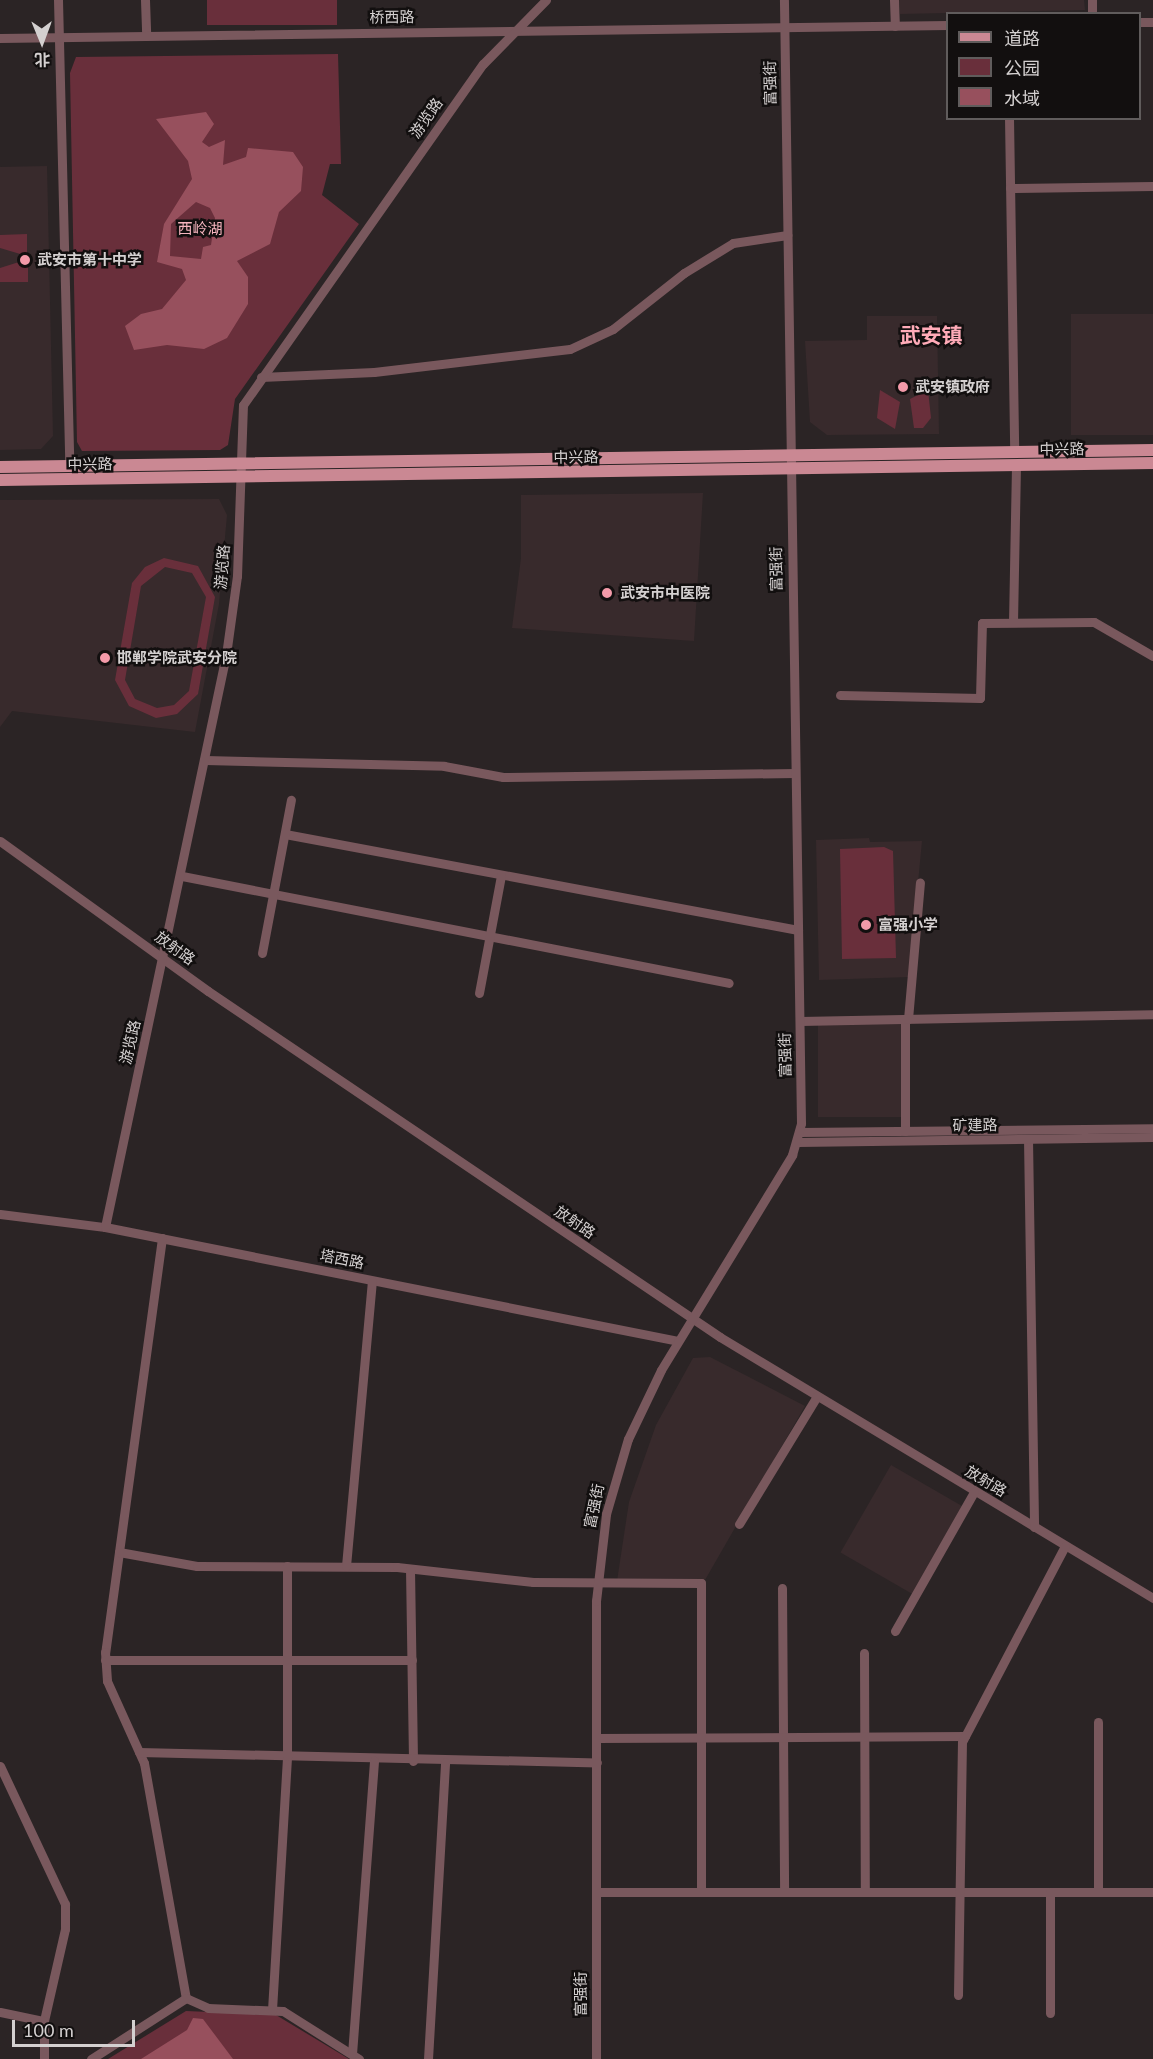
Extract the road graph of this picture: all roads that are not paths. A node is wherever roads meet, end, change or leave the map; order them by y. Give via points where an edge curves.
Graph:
1 (58, 0) edge
2 (145, 0) edge
3 (546, 0) edge
4 (784, 0) edge
5 (894, 0) edge
6 (946, 25) edge
7 (895, 26) junction
8 (784, 27) junction
9 (512, 29) junction
10 (146, 36) junction
11 (59, 37) junction
12 (0, 38) edge
13 (1009, 120) edge
14 (1153, 186) edge
15 (1010, 188) junction
16 (787, 235) junction
17 (261, 377) junction
18 (1153, 450) edge
19 (1014, 452) junction
20 (789, 455) junction
21 (1153, 463) edge
22 (241, 464) junction
23 (1016, 465) junction
24 (69, 466) junction
25 (0, 467) edge
26 (790, 468) junction
27 (241, 477) junction
28 (0, 480) edge
29 (1013, 622) junction
30 (1153, 656) edge
31 (840, 695) dead end
32 (205, 760) junction
33 (795, 773) junction
34 (291, 800) dead end
35 (285, 834) junction
36 (0, 841) edge
37 (501, 875) junction
38 (182, 876) junction
39 (920, 883) dead end
40 (274, 892) junction
41 (798, 930) junction
42 (490, 936) junction
43 (262, 953) dead end
44 (164, 959) junction
45 (729, 983) dead end
46 (479, 993) dead end
47 (1153, 1014) edge
48 (906, 1019) junction
49 (800, 1021) junction
50 (1153, 1128) edge
51 (905, 1131) junction
52 (799, 1137) junction
53 (1153, 1137) edge
54 (1028, 1139) junction
55 (0, 1214) edge
56 (105, 1227) junction
57 (162, 1239) junction
58 (372, 1281) junction
59 (690, 1317) junction
60 (678, 1341) junction
61 (817, 1396) junction
62 (974, 1492) junction
63 (738, 1524) dead end
64 (1034, 1527) junction
65 (1065, 1546) junction
66 (119, 1552) junction
67 (286, 1566) junction
68 (346, 1566) junction
69 (410, 1569) junction
70 (598, 1584) junction
71 (782, 1588) dead end
72 (1153, 1598) edge
73 (895, 1631) dead end
74 (864, 1653) dead end
75 (105, 1660) junction
76 (287, 1660) junction
77 (412, 1660) junction
78 (1098, 1722) dead end
79 (965, 1736) junction
80 (782, 1737) junction
81 (864, 1737) junction
82 (597, 1738) junction
83 (701, 1738) junction
84 (139, 1752) junction
85 (287, 1756) junction
86 (374, 1761) junction
87 (413, 1761) junction
88 (445, 1762) junction
89 (597, 1762) junction
90 (0, 1766) edge
91 (597, 1892) junction
92 (701, 1892) junction
93 (784, 1892) junction
94 (865, 1892) junction
95 (959, 1892) junction
96 (1050, 1892) junction
97 (1098, 1892) junction
98 (1153, 1892) edge
99 (958, 1995) dead end
100 (186, 1998) junction
101 (272, 2010) junction
102 (0, 2012) edge
103 (1050, 2013) dead end
104 (44, 2021) junction
105 (356, 2057) edge
106 (44, 2059) edge
107 (91, 2059) edge
108 (428, 2059) edge
109 (596, 2059) edge

1 - 11 street
2 - 10 street
3 - 9 street, 游览路
4 - 8 street, 富强街
5 - 7 street
6 - 7 street, 桥西路
7 - 8 street, 桥西路
8 - 9 street, 桥西路
8 - 16 street, 富强街
9 - 10 street, 桥西路
9 - 17 street, 游览路
10 - 11 street, 桥西路
11 - 12 street, 桥西路
11 - 24 street
13 - 15 street
14 - 15 street
15 - 19 street
16 - 17 street via 733,243 684,273 613,329 570,349 385,371
16 - 20 street, 富强街
17 - 22 street, 游览路 via 241,410
18 - 19 main road, 中兴路
19 - 20 main road, 中兴路
20 - 22 main road, 中兴路
20 - 26 street, 富强街
21 - 23 main road, 中兴路
22 - 24 main road, 中兴路
22 - 27 street, 游览路
23 - 26 main road, 中兴路
23 - 29 street
24 - 25 main road, 中兴路
26 - 27 main road, 中兴路
26 - 33 street, 富强街
27 - 28 main road, 中兴路
27 - 32 street, 游览路 via 237,576
29 - 30 street via 1094,622
29 - 31 street via 982,623 980,698
32 - 33 street via 444,766 503,777
32 - 38 street, 游览路
33 - 41 street, 富强街
34 - 35 street
35 - 37 street
35 - 40 street
36 - 44 street, 放射路
37 - 41 street
37 - 42 street
38 - 40 street
38 - 44 street, 游览路
39 - 48 street
40 - 42 street
40 - 43 street
41 - 49 street, 富强街
42 - 45 street
42 - 46 street
44 - 56 street, 游览路
44 - 59 street, 放射路
47 - 48 street
48 - 49 street
48 - 51 street
49 - 52 street, 富强街
50 - 51 street, 矿建路
51 - 52 street, 矿建路
52 - 54 street, 矿建路
52 - 59 street, 富强街
53 - 54 street, 矿建路
54 - 64 street
55 - 56 street, 塔西路
56 - 57 street, 塔西路
57 - 58 street, 塔西路
57 - 66 street
58 - 60 street, 塔西路
58 - 68 street
59 - 60 street, 富强街
59 - 61 street, 放射路
60 - 70 street, 富强街 via 621,1460
61 - 62 street, 放射路
61 - 63 street
62 - 64 street, 放射路
62 - 73 street
64 - 65 street, 放射路
65 - 72 street, 放射路
65 - 79 street
66 - 67 street via 166,1564
66 - 75 street
67 - 68 street
67 - 76 street
68 - 69 street
69 - 70 street
69 - 77 street
70 - 82 street, 富强街
70 - 83 street via 701,1583
71 - 80 street
74 - 81 street
75 - 76 street
75 - 84 street via 106,1682
76 - 77 street
76 - 85 street
77 - 87 street
78 - 97 street
79 - 81 street
79 - 95 street
80 - 81 street
80 - 83 street
80 - 93 street
81 - 94 street
82 - 83 street
82 - 89 street, 富强街
83 - 92 street
84 - 85 street
84 - 100 street
85 - 86 street
85 - 101 street
86 - 87 street
86 - 105 street
87 - 88 street
88 - 89 street
88 - 108 street
89 - 91 street, 富强街
90 - 104 street via 64,1904 65,1929
91 - 92 street
91 - 109 street, 富强街
92 - 93 street
93 - 94 street
94 - 95 street
95 - 96 street
95 - 99 street
96 - 97 street
96 - 103 street
97 - 98 street
100 - 101 street via 208,2008
100 - 107 street
101 - 105 street
102 - 104 street
104 - 106 street

